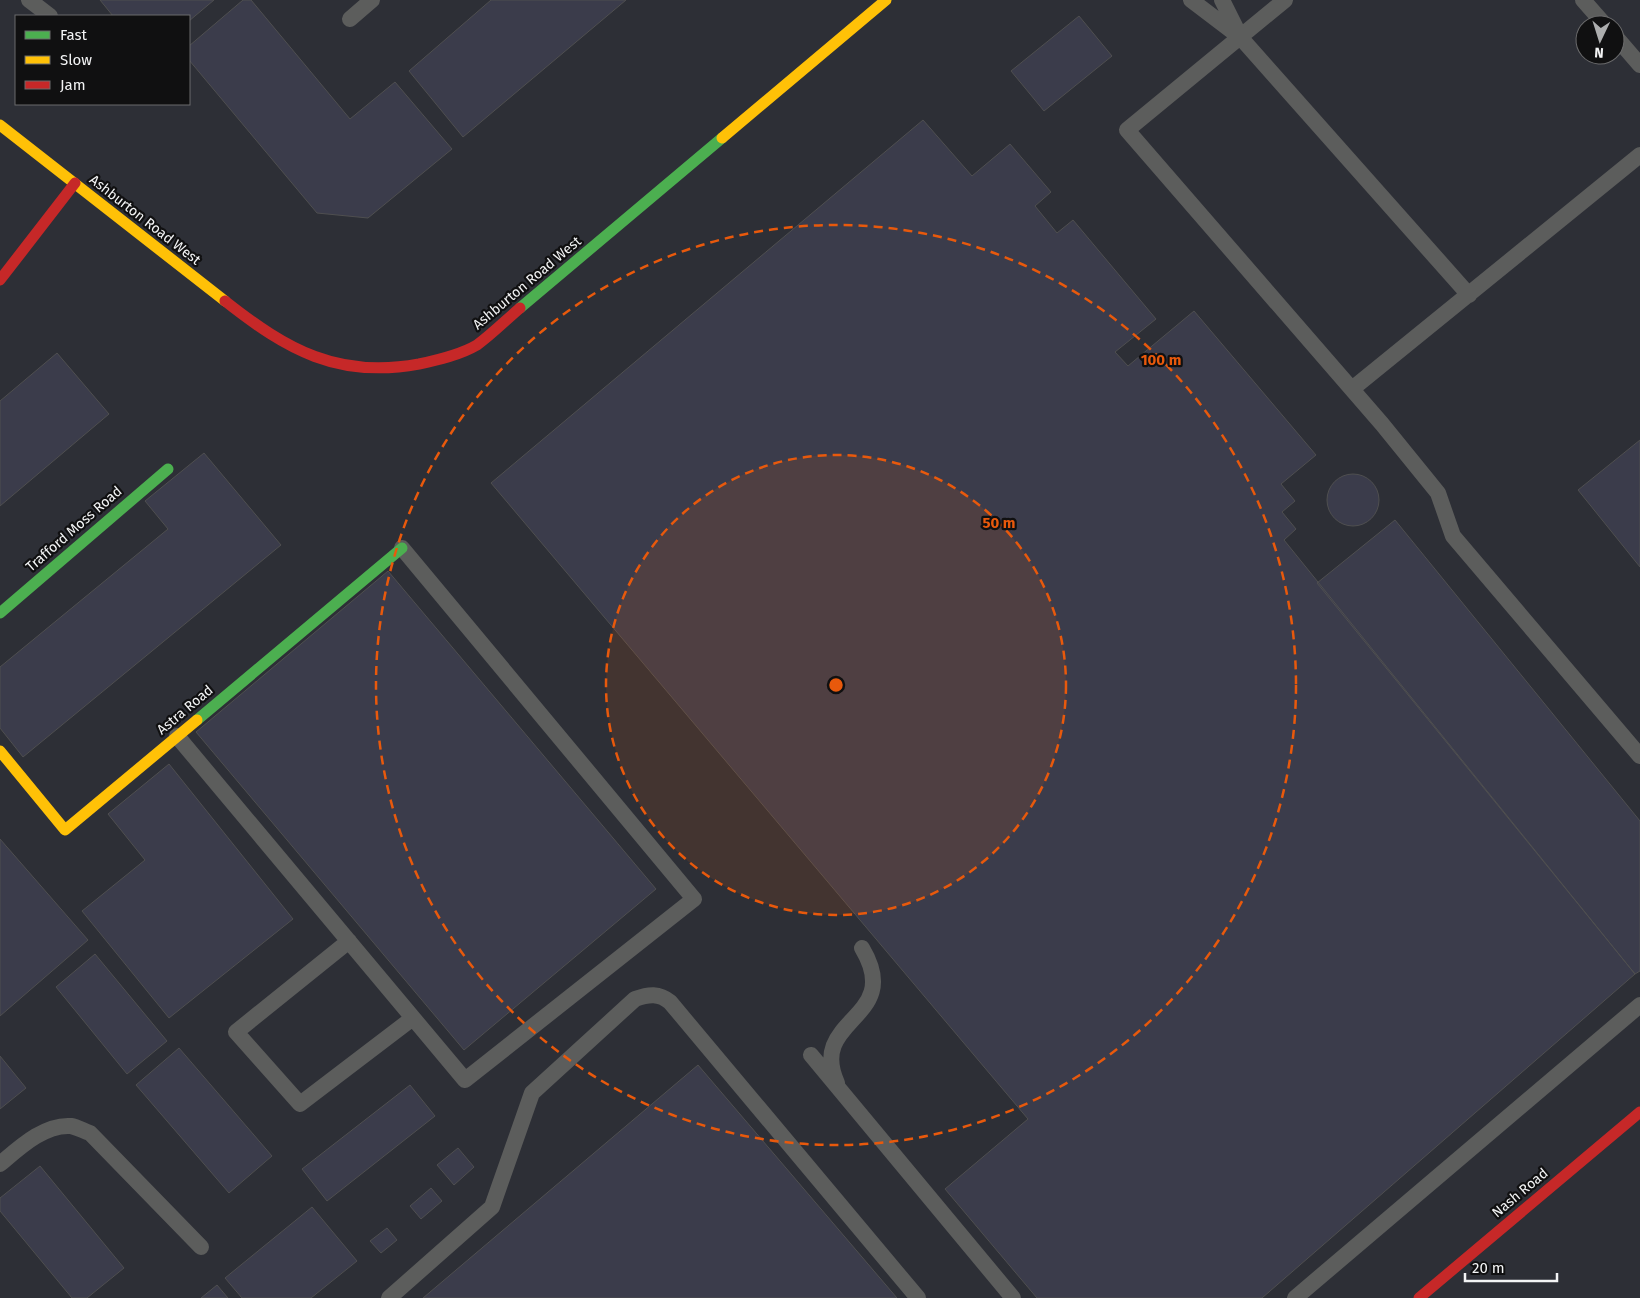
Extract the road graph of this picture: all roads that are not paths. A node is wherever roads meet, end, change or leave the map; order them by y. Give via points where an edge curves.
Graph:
1 (29, 0) edge
2 (372, 0) edge
3 (886, 0) edge
4 (1190, 0) edge
5 (1222, 0) edge
6 (1285, 0) edge
7 (1583, 0) edge
8 (49, 15) edge
9 (1596, 15) edge
10 (350, 19) dead end
11 (1241, 38) junction
12 (1625, 48) edge
13 (1640, 65) edge
14 (0, 125) edge
15 (1640, 155) edge
16 (74, 183) junction
17 (0, 280) edge
18 (1469, 295) junction
19 (1352, 389) junction
20 (168, 469) dead end
21 (402, 548) joint
22 (0, 613) edge
23 (177, 736) junction
24 (0, 751) edge
25 (1640, 756) edge
26 (349, 941) junction
27 (862, 948) dead end
28 (1640, 1005) edge
29 (413, 1018) junction
30 (811, 1055) dead end
31 (840, 1090) junction
32 (1640, 1112) edge
33 (0, 1164) edge
34 (201, 1247) dead end
35 (389, 1298) edge
36 (918, 1298) edge
37 (1014, 1298) edge
38 (1294, 1298) edge
39 (1419, 1298) edge

1 - 8 lane
2 - 10 lane
3 - 16 street, Ashburton Road West via 476,345 439,360 397,368 360,367 322,362 284,344 240,314
4 - 11 lane
5 - 11 lane
6 - 11 lane
7 - 9 lane
11 - 18 lane
11 - 19 lane via 1127,130
12 - 13 lane
14 - 16 street, Ashburton Road West
15 - 18 lane
16 - 17 street
18 - 19 lane
19 - 25 lane via 1438,493 1453,536
20 - 22 street, Trafford Moss Road
21 - 23 street, Astra Road
21 - 29 lane via 694,899 465,1080
23 - 24 street, Astra Road via 66,830
23 - 26 lane
26 - 29 lane
26 - 29 lane via 236,1032 300,1104
27 - 31 lane via 874,981 867,1004 839,1034 834,1044 832,1068
28 - 38 lane
30 - 31 lane
31 - 37 lane
32 - 39 street, Nash Road
33 - 34 lane via 28,1141 48,1131 71,1126 90,1132
35 - 36 lane via 492,1207 532,1093 636,999 654,994 670,1002

